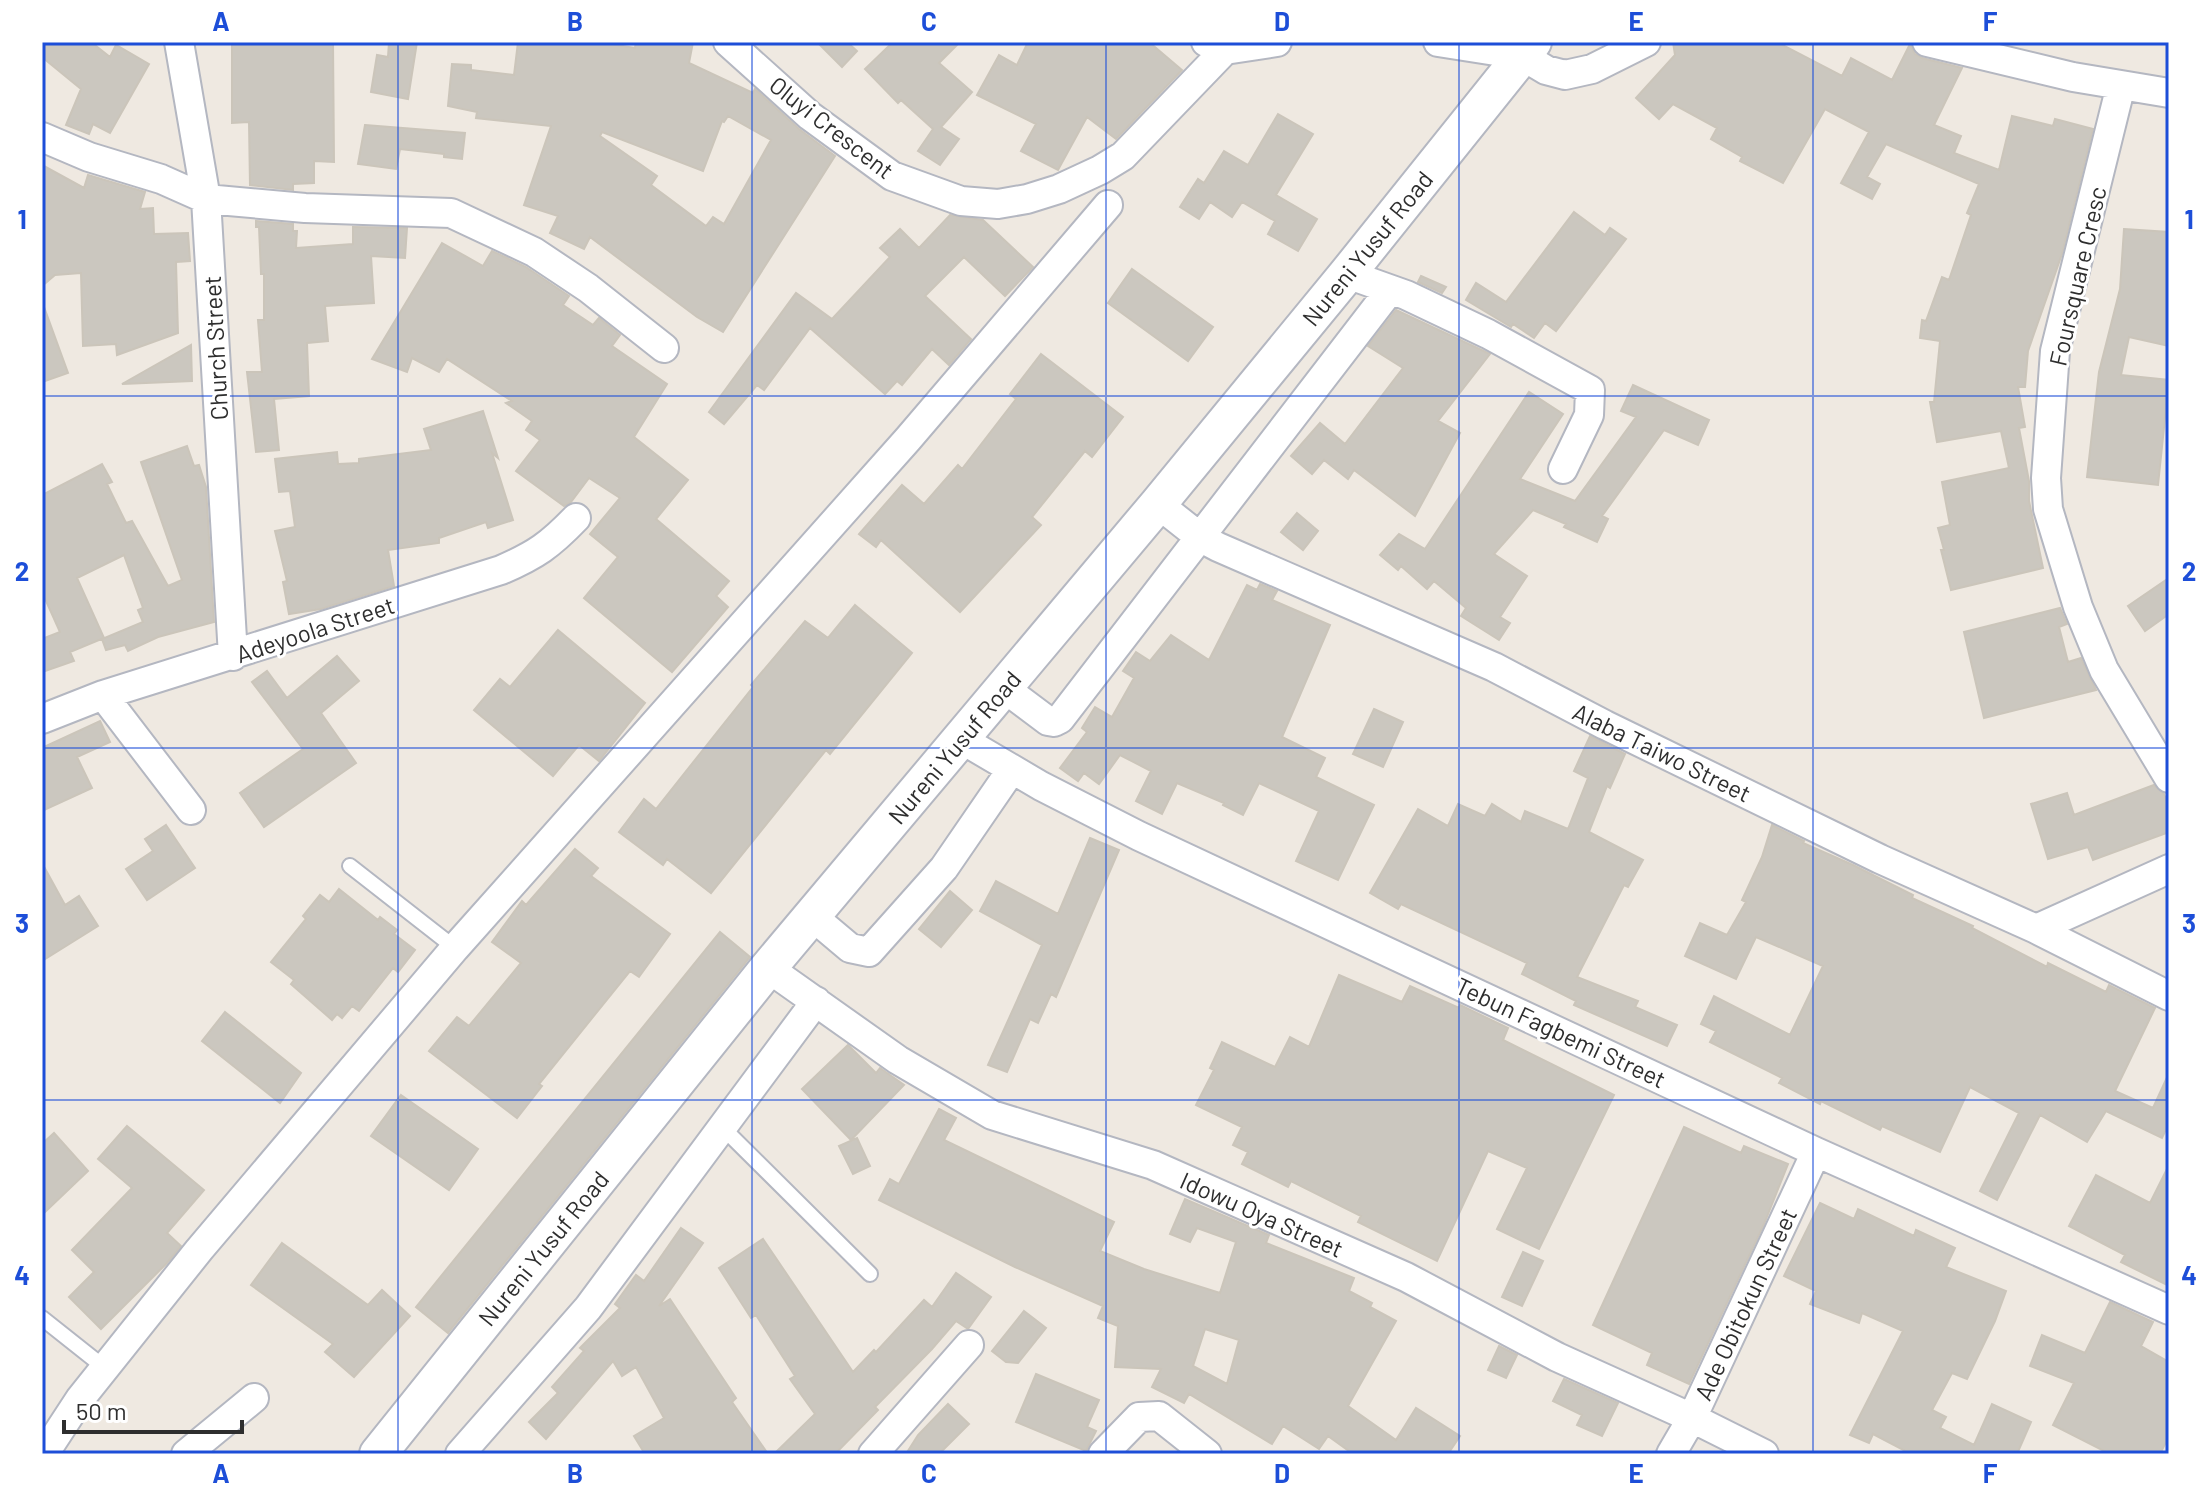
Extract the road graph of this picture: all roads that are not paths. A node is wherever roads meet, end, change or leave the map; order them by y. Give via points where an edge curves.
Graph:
1 (179, 42) edge
2 (728, 42) edge
3 (1277, 42) edge
4 (1438, 42) edge
5 (1646, 42) edge
6 (1927, 42) edge
7 (1216, 46) edge
8 (1527, 49) edge
9 (2121, 85) junction
10 (2169, 93) edge
11 (42, 137) edge
12 (206, 199) junction
13 (1108, 205) dead end
14 (1347, 274) junction
15 (1390, 290) junction
16 (664, 348) dead end
17 (1563, 469) dead end
18 (1158, 504) junction
19 (576, 518) dead end
20 (1201, 538) junction
21 (233, 656) junction
22 (1004, 688) junction
23 (103, 695) junction
24 (42, 719) edge
25 (961, 739) junction
26 (1012, 769) junction
27 (2169, 778) edge
28 (191, 810) dead end
29 (350, 866) dead end
30 (2169, 869) edge
31 (812, 916) junction
32 (2036, 929) junction
33 (455, 948) junction
34 (768, 968) junction
35 (2169, 996) edge
36 (816, 1001) junction
37 (722, 1127) junction
38 (1816, 1152) junction
39 (870, 1274) dead end
40 (2169, 1310) edge
41 (42, 1318) edge
42 (969, 1345) dead end
43 (105, 1368) junction
44 (254, 1398) dead end
45 (1692, 1418) junction
46 (44, 1454) edge
47 (186, 1454) edge
48 (378, 1454) edge
49 (460, 1454) edge
50 (873, 1454) edge
51 (1103, 1454) edge
52 (1207, 1454) edge
53 (1671, 1454) edge
54 (1764, 1454) edge

1 - 12 street, Church Street
2 - 7 street, Oluyi Crescent via 810,116 892,176 961,201 998,204 1059,189 1123,156
3 - 7 street
4 - 8 street
5 - 8 street via 1592,69 1565,75 1546,70
6 - 9 street
8 - 14 street, Nureni Yusuf Road
9 - 10 street
9 - 27 street, Foursquare Cresc via 2055,351 2048,509 2104,670
11 - 12 street
12 - 16 street via 451,213 534,252
12 - 21 street, Church Street
13 - 33 street via 908,439
14 - 15 street
14 - 18 street, Nureni Yusuf Road
15 - 17 street via 1488,334 1590,390 1589,415
15 - 20 street
18 - 20 street, Alaba Taiwo Street
18 - 22 street, Nureni Yusuf Road
19 - 21 street, Adeyoola Street via 551,544 501,570
20 - 22 street via 1060,719 1048,721
20 - 32 street, Alaba Taiwo Street via 1494,667 1880,859
21 - 23 street, Adeyoola Street
22 - 25 street, Nureni Yusuf Road
23 - 24 street, Adeyoola Street
23 - 28 street
25 - 26 street, Tebun Fagbemi Street
25 - 31 street, Nureni Yusuf Road
26 - 31 street via 944,868 869,952 850,948
26 - 38 street, Tebun Fagbemi Street via 1139,836
29 - 33 lane
30 - 32 street
31 - 34 street, Nureni Yusuf Road
32 - 35 street, Alaba Taiwo Street
33 - 43 street
34 - 36 street, Idowu Oya Street
34 - 48 street, Nureni Yusuf Road
36 - 37 street
36 - 45 street, Idowu Oya Street via 898,1060 992,1115 1153,1165 1406,1277 1557,1357
37 - 39 lane
37 - 49 street via 588,1308
38 - 40 street, Tebun Fagbemi Street
38 - 45 street, Ade Obitokun Street
41 - 43 lane
42 - 50 street
43 - 46 street
44 - 47 street
45 - 53 street, Ade Obitokun Street
45 - 54 street, Idowu Oya Street
51 - 52 street via 1139,1417 1159,1416

